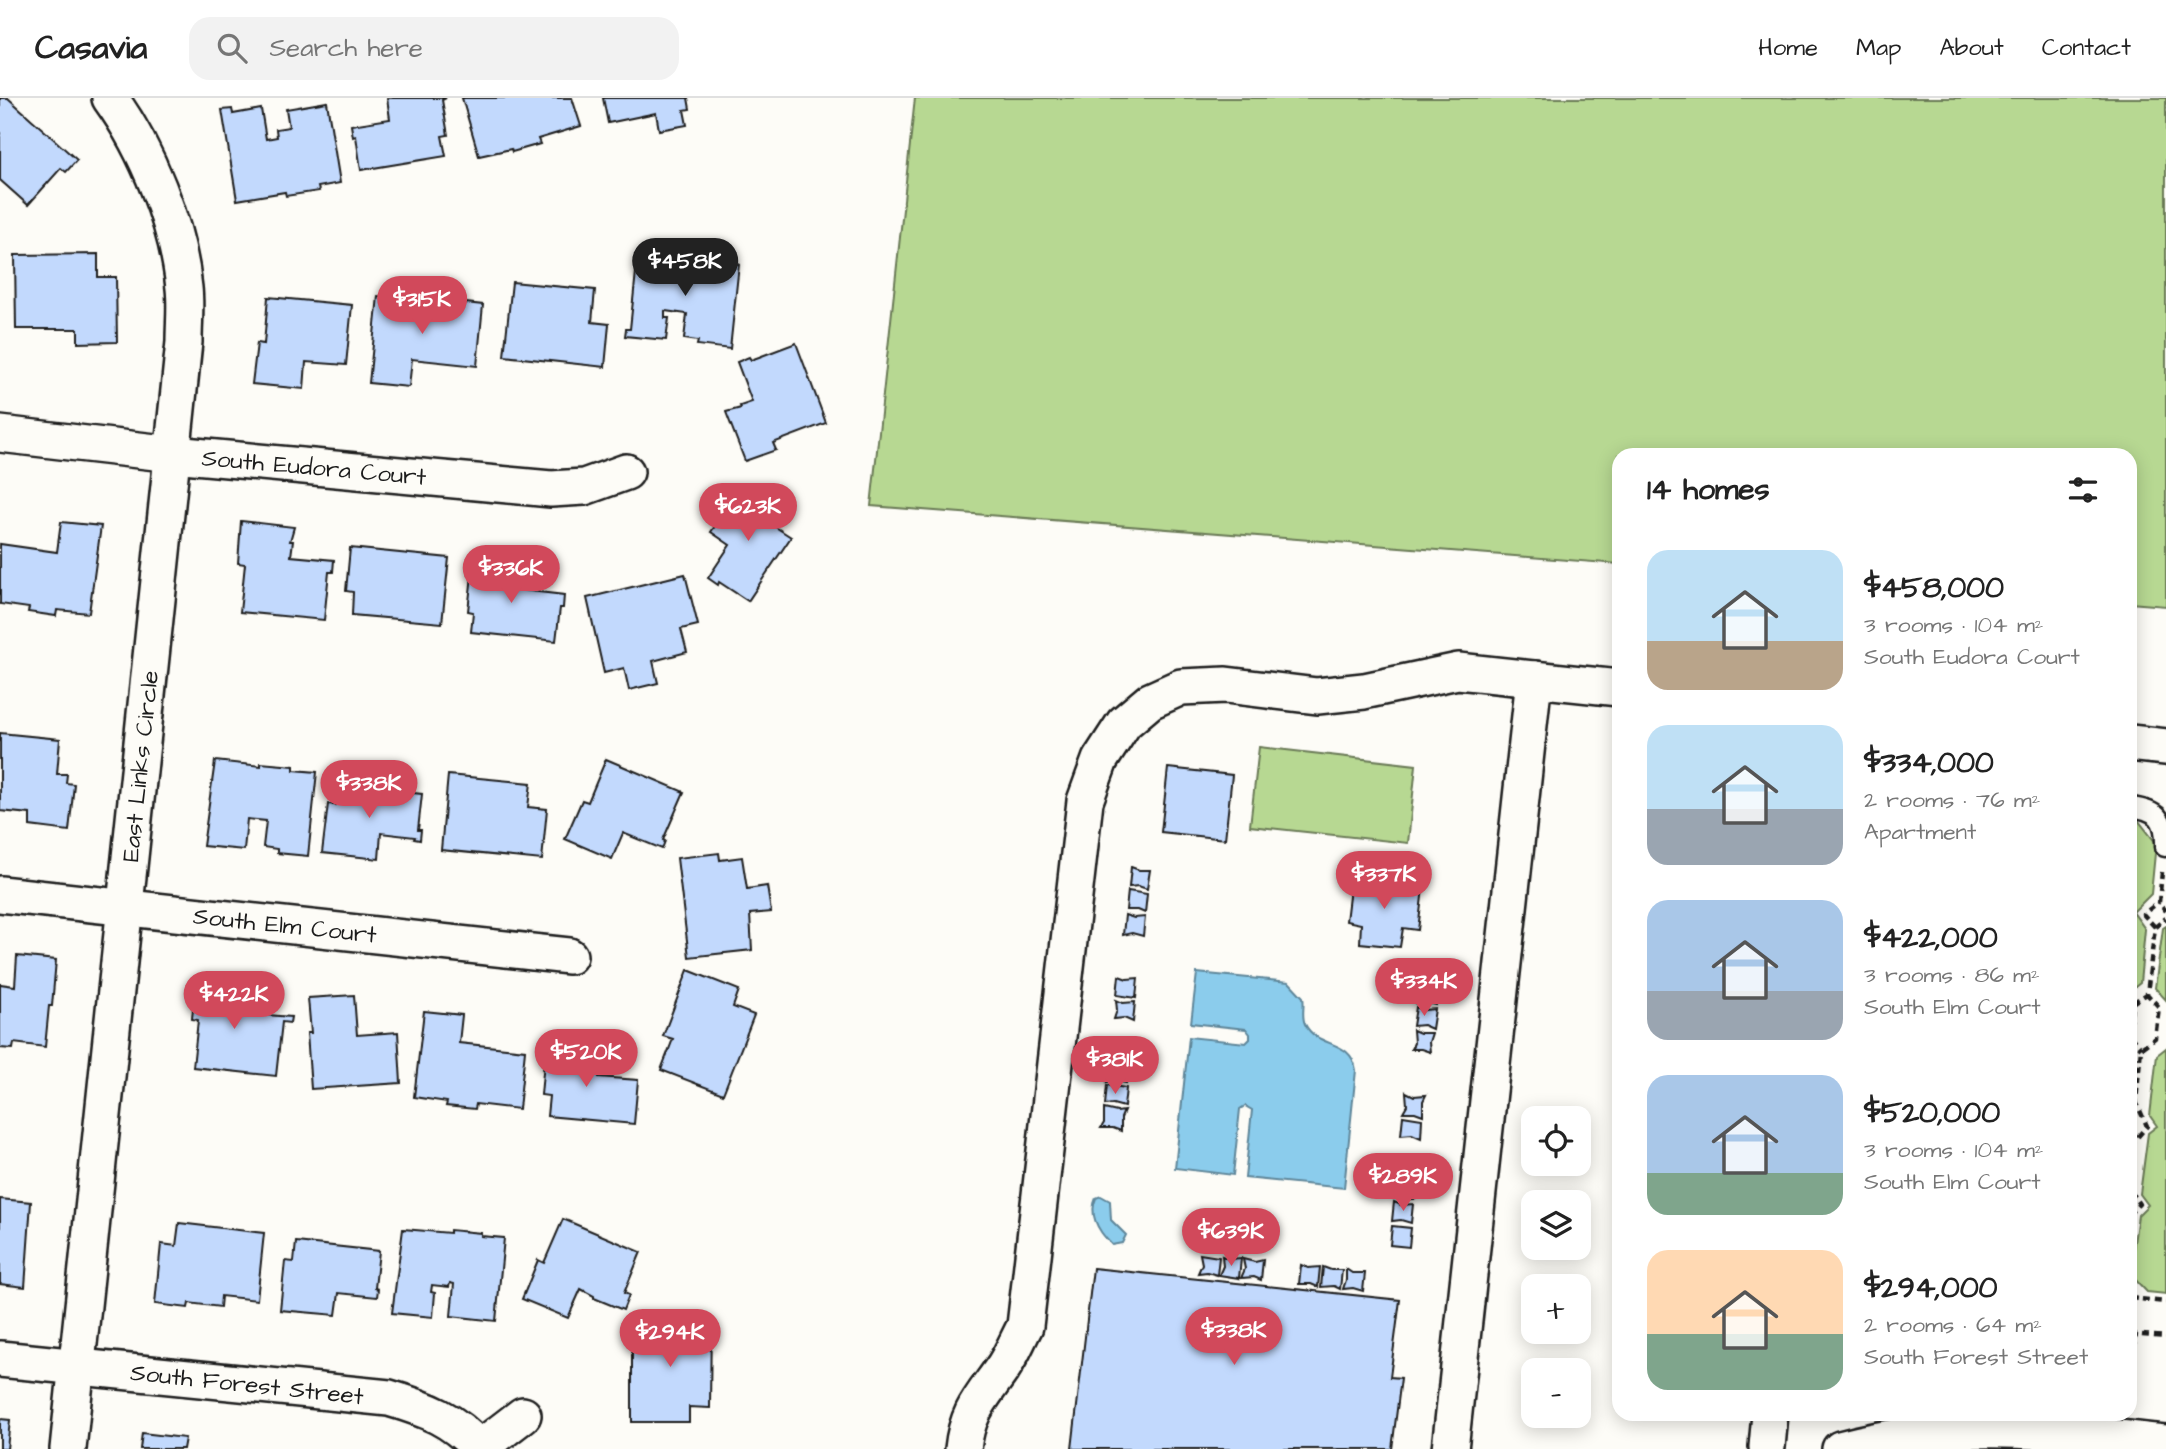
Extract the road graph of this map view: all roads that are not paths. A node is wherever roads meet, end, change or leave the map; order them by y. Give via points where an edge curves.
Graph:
1 (110, 98) edge
2 (0, 434) edge
3 (173, 454) junction
4 (626, 472) dead end
5 (1534, 679) junction
6 (1612, 687) edge
7 (2137, 744) edge
8 (2166, 747) edge
9 (2137, 808) edge
10 (2165, 846) edge
11 (0, 894) edge
12 (125, 908) junction
13 (569, 957) dead end
14 (0, 1359) edge
15 (76, 1368) junction
16 (523, 1415) dead end
17 (2166, 1443) edge
18 (480, 1448) edge
19 (68, 1449) edge
20 (963, 1449) edge
21 (1450, 1449) edge
22 (1840, 1449) edge

1 - 3 street, East Links Circle via 160,192 184,288 184,342
2 - 3 street, South Eudora Court
3 - 4 street, South Eudora Court via 551,489 583,487
3 - 12 street, East Links Circle
5 - 6 street
5 - 20 street via 1458,671 1317,696 1226,685 1181,687 1150,701 1124,723 1100,760 1085,800 1025,1326 1006,1363 972,1410
5 - 21 street
7 - 8 street
9 - 10 lane via 2148,809 2164,825
11 - 12 street, South Elm Court
12 - 13 street, South Elm Court
12 - 15 street, East Links Circle
14 - 15 street, South Forest Street
15 - 18 street, South Forest Street via 389,1398 423,1407 454,1424
15 - 19 street, East Links Circle
16 - 18 street, South Forest Street
17 - 22 street via 1979,1428 1880,1438

